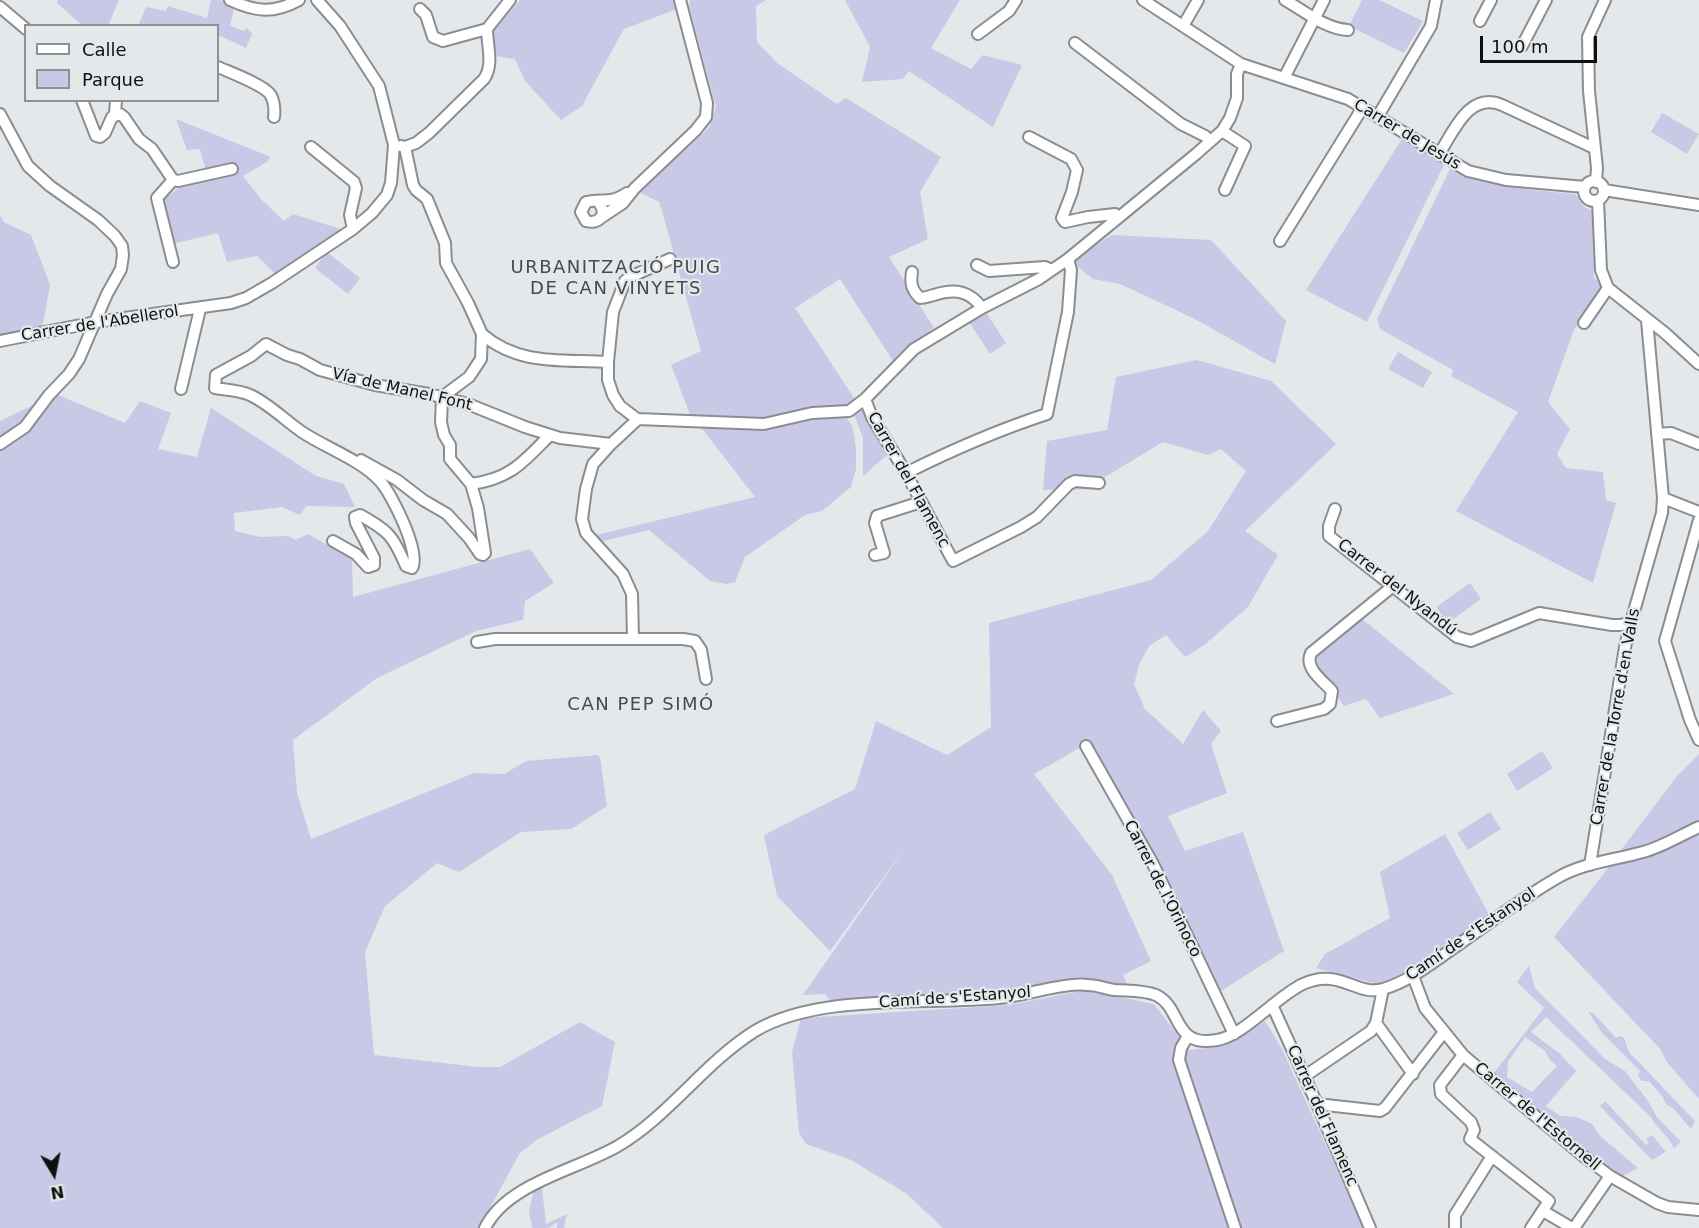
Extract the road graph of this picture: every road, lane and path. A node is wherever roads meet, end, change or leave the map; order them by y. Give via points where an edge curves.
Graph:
1 (230, 0) edge
2 (299, 0) edge
3 (317, 0) edge
4 (510, 0) edge
5 (680, 0) edge
6 (1016, 0) edge
7 (1143, 0) edge
8 (1198, 0) edge
9 (1285, 0) edge
10 (1324, 0) edge
11 (1436, 0) edge
12 (1491, 0) edge
13 (1546, 0) edge
14 (1605, 0) edge
15 (0, 7) edge
16 (420, 9) dead end
17 (1316, 17) junction
18 (1480, 21) dead end
19 (1184, 26) junction
20 (24, 27) edge
21 (487, 28) junction
22 (1348, 30) dead end
23 (978, 34) dead end
24 (1075, 43) dead end
25 (1522, 46) dead end
26 (1240, 64) junction
27 (219, 68) edge
28 (1284, 78) junction
29 (83, 102) edge
30 (116, 102) edge
31 (1363, 107) junction
32 (0, 114) edge
33 (115, 114) junction
34 (1378, 116) junction
35 (274, 117) dead end
36 (1222, 131) junction
37 (1029, 137) dead end
38 (1211, 141) junction
39 (400, 146) junction
40 (311, 147) dead end
41 (1594, 148) junction
42 (1439, 154) junction
43 (232, 169) dead end
44 (172, 180) junction
45 (1596, 182) junction
46 (1585, 187) junction
47 (635, 188) junction
48 (1225, 190) dead end
49 (1601, 195) junction
50 (599, 203) junction
51 (1699, 205) edge
52 (602, 217) junction
53 (1117, 217) junction
54 (353, 229) junction
55 (1280, 241) dead end
56 (670, 259) dead end
57 (1068, 259) junction
58 (173, 262) dead end
59 (977, 265) dead end
60 (1052, 270) junction
61 (912, 272) dead end
62 (1608, 288) junction
63 (982, 308) junction
64 (200, 309) junction
65 (1647, 320) junction
66 (96, 322) junction
67 (1584, 323) dead end
68 (482, 334) junction
69 (0, 341) edge
70 (608, 362) junction
71 (1699, 364) edge
72 (181, 389) dead end
73 (442, 397) junction
74 (865, 399) junction
75 (638, 419) junction
76 (1657, 434) junction
77 (550, 435) junction
78 (0, 444) edge
79 (611, 444) junction
80 (1699, 444) edge
81 (343, 455) junction
82 (906, 473) junction
83 (1099, 483) dead end
84 (471, 484) junction
85 (1663, 498) junction
86 (921, 502) junction
87 (1335, 509) dead end
88 (1699, 512) edge
89 (1699, 520) edge
90 (333, 541) dead end
91 (874, 555) dead end
92 (1393, 586) junction
93 (1631, 622) junction
94 (633, 639) junction
95 (477, 642) dead end
96 (706, 679) dead end
97 (1277, 721) dead end
98 (1699, 740) edge
99 (1086, 746) dead end
100 (1699, 826) edge
101 (1590, 865) junction
102 (1413, 976) junction
103 (1383, 989) junction
104 (1272, 1005) junction
105 (1376, 1023) junction
106 (1444, 1032) junction
107 (1234, 1034) junction
108 (1188, 1036) junction
109 (1464, 1055) junction
110 (1413, 1074) junction
111 (1305, 1076) junction
112 (1317, 1104) junction
113 (1492, 1156) junction
114 (1610, 1176) junction
115 (1699, 1210) edge
116 (1543, 1211) junction
117 (485, 1228) edge
118 (1235, 1228) edge
119 (1371, 1228) edge
120 (1455, 1228) edge
121 (1531, 1228) edge
122 (1573, 1228) edge

1 - 2 street via 249,9 270,10
3 - 39 street, Carrer de l'Abellerol via 340,26 379,86
4 - 21 street
5 - 47 street via 707,110 702,124
6 - 23 street via 1009,11
7 - 19 street, Carrer de Jesús
8 - 19 street
9 - 17 street
10 - 17 street
11 - 34 street via 1431,26
12 - 18 street
13 - 25 street
14 - 41 street via 1588,37
15 - 20 street
16 - 21 street via 438,40
17 - 22 street
17 - 28 street
19 - 26 street, Carrer de Jesús
21 - 39 street via 488,74 429,133 416,143
24 - 38 street via 1181,124
26 - 28 street, Carrer de Jesús
26 - 36 street via 1235,109
27 - 35 street via 269,93
28 - 31 street, Carrer de Jesús
29 - 33 street via 96,136 105,133
30 - 33 street
31 - 34 street, Carrer de Jesús
31 - 55 street
32 - 66 street via 28,166 98,220 122,246 121,269
33 - 44 street via 124,117 156,154
34 - 42 street, Carrer de Jesús
36 - 38 street
36 - 48 street via 1245,146
37 - 53 street via 1071,159 1077,170 1062,218 1065,222 1115,214
38 - 53 street
39 - 54 street, Carrer de l'Abellerol via 387,195
39 - 68 street via 413,185 427,199 445,243 446,263
40 - 54 street via 354,182 350,215
41 - 42 street via 1493,100 1476,103 1469,109
41 - 45 street
42 - 46 street, Carrer de Jesús via 1486,177
43 - 44 street
44 - 58 street via 157,198
45 - 46 street
45 - 49 street via 1601,184
46 - 49 street via 1588,199
47 - 50 street via 619,198
47 - 52 street via 623,203
49 - 51 street
49 - 62 street via 1600,264
50 - 52 street
50 - 52 street via 586,202 581,212 592,223
53 - 57 street
54 - 64 street, Carrer de l'Abellerol via 246,297
56 - 70 street via 626,281 613,312
57 - 60 street
57 - 82 street via 1068,312 1047,414 1004,428
59 - 60 street via 989,271 1045,267
60 - 63 street
61 - 63 street via 910,283 920,298 966,293
62 - 65 street
62 - 67 street
63 - 74 street via 914,349
64 - 66 street, Carrer de l'Abellerol
64 - 72 street, Carrer de l'Abellerol
65 - 71 street
65 - 76 street, Carrer de la Torre d'en Valls
66 - 69 street, Carrer de l'Abellerol
66 - 78 street via 69,374 25,427
68 - 70 street via 495,345 529,358
68 - 73 street via 481,359 469,377
70 - 75 street via 613,395 628,414
73 - 77 street, Vía de Manel Font
73 - 81 street, Vía de Manel Font via 320,370 266,344 216,375 215,388 250,394 303,433
73 - 84 street via 441,422 450,445 450,459
74 - 75 street via 849,411 812,413 764,424
74 - 82 street, Carrer del Flamenc
75 - 79 street
76 - 80 street via 1671,434
76 - 85 street, Carrer de la Torre d'en Valls
77 - 79 street, Vía de Manel Font
77 - 84 street via 508,474
79 - 94 street via 593,464 582,519 586,533 623,574 632,594
81 - 84 street via 347,453 378,469 447,514 483,555
81 - 90 street via 380,480 409,537 415,562 412,568 406,566 387,532 360,515 355,517 356,523 374,565 368,567 356,554
82 - 86 street, Carrer del Flamenc
83 - 86 street, Carrer del Flamenc via 1069,484 1037,517 953,561
85 - 88 street
85 - 93 street, Carrer de la Torre d'en Valls
86 - 91 street via 878,516 875,523 884,552
87 - 92 street, Carrer del Nyandú via 1329,536
89 - 98 street via 1665,641
92 - 93 street, Carrer del Nyandú via 1457,637 1471,641 1539,613 1612,625
92 - 97 street via 1308,658 1309,666 1332,691 1330,704
93 - 101 street, Carrer de la Torre d'en Valls
94 - 95 street
94 - 96 street via 695,642 701,650
99 - 107 street, Carrer de l'Orinoco via 1153,864
100 - 101 street, Camí de s'Estanyol via 1647,851
101 - 102 street, Camí de s'Estanyol via 1557,877
102 - 103 street, Camí de s'Estanyol
102 - 106 street, Carrer de l'Estornell via 1425,1008
103 - 104 street via 1371,990 1324,977 1301,985
103 - 105 street
104 - 107 street
104 - 111 street, Carrer del Flamenc
105 - 110 street
105 - 111 street via 1371,1031
106 - 109 street, Carrer de l'Estornell
106 - 110 street
107 - 108 street via 1215,1041
108 - 117 street, Camí de s'Estanyol via 1158,996 1089,985 1004,998 813,1010 749,1035 645,1128 596,1158 515,1197 499,1209
108 - 118 street via 1179,1060
109 - 113 street via 1439,1090 1472,1122 1470,1139
109 - 114 street, Carrer de l'Estornell
110 - 112 street via 1380,1111
111 - 112 street, Carrer del Flamenc
112 - 119 street, Carrer del Flamenc
113 - 116 street via 1550,1201
113 - 120 street via 1455,1215
114 - 115 street, Carrer de l'Estornell via 1657,1203
114 - 122 street
116 - 121 street
116 - 122 street

